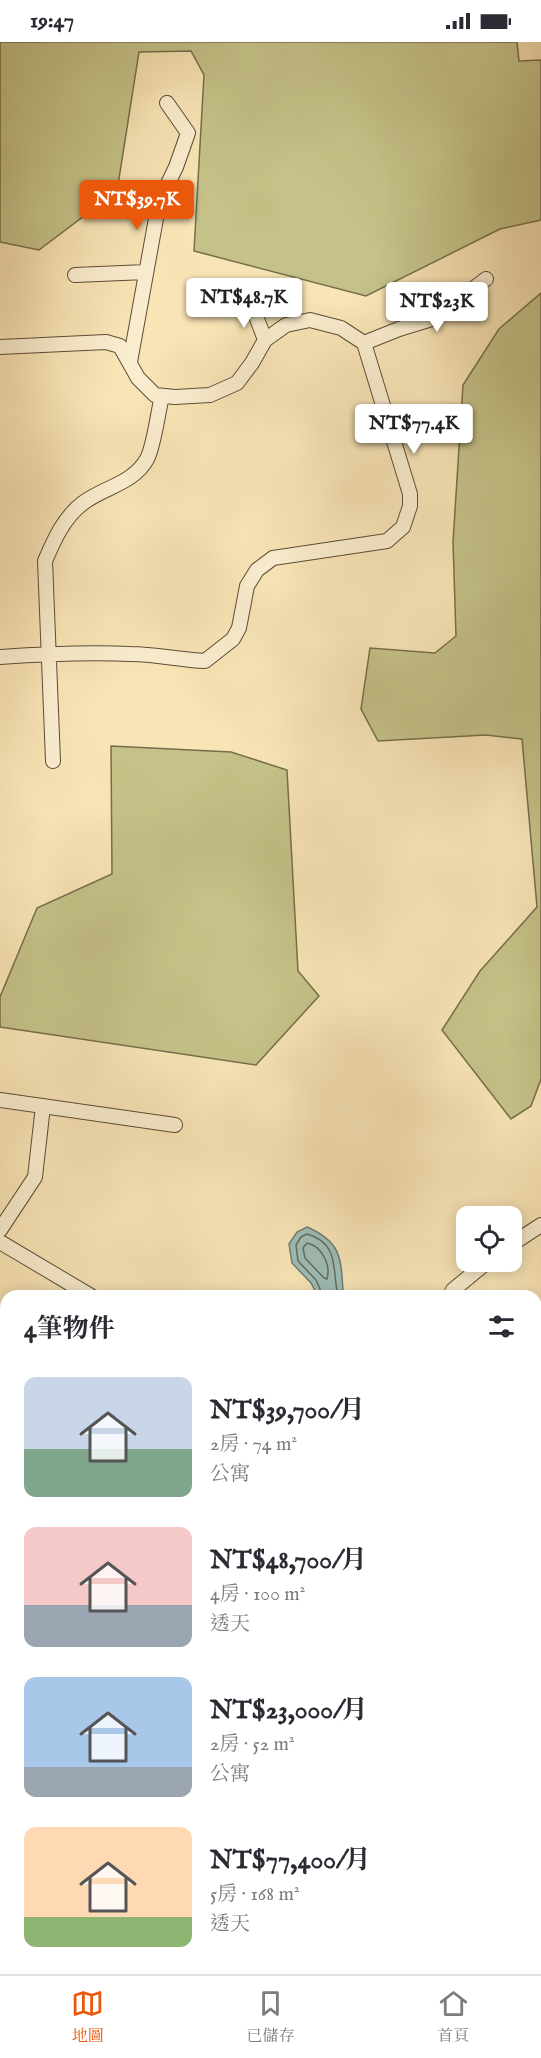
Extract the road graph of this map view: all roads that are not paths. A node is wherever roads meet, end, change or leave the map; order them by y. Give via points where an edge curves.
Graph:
1 (167, 104) dead end
2 (146, 272) junction
3 (75, 275) dead end
4 (486, 279) dead end
5 (253, 308) dead end
6 (265, 340) junction
7 (364, 343) junction
8 (0, 347) edge
9 (130, 362) junction
10 (162, 396) junction
11 (48, 654) junction
12 (0, 657) edge
13 (53, 762) dead end
14 (0, 1100) edge
15 (43, 1107) junction
16 (175, 1125) dead end
17 (541, 1225) edge
18 (0, 1230) edge
19 (522, 1237) edge
20 (0, 1242) edge
21 (475, 1272) edge
22 (81, 1290) edge
23 (453, 1290) edge

1 - 2 street via 188,133 159,202
2 - 3 street
2 - 9 street
4 - 7 street via 435,318
5 - 6 street
6 - 7 street via 286,325 310,320 341,328
6 - 10 street via 237,383 210,395
7 - 11 street via 410,494 403,527 387,541 273,558 257,570 247,586 233,639 205,661 133,654
8 - 9 street via 106,342 120,346
9 - 10 street via 138,378 155,395
10 - 11 street via 148,458 140,470 83,502 55,538 45,561
11 - 12 street
11 - 13 street
14 - 15 street
15 - 16 street
15 - 18 street via 35,1177
17 - 19 street
20 - 22 street
21 - 23 street

